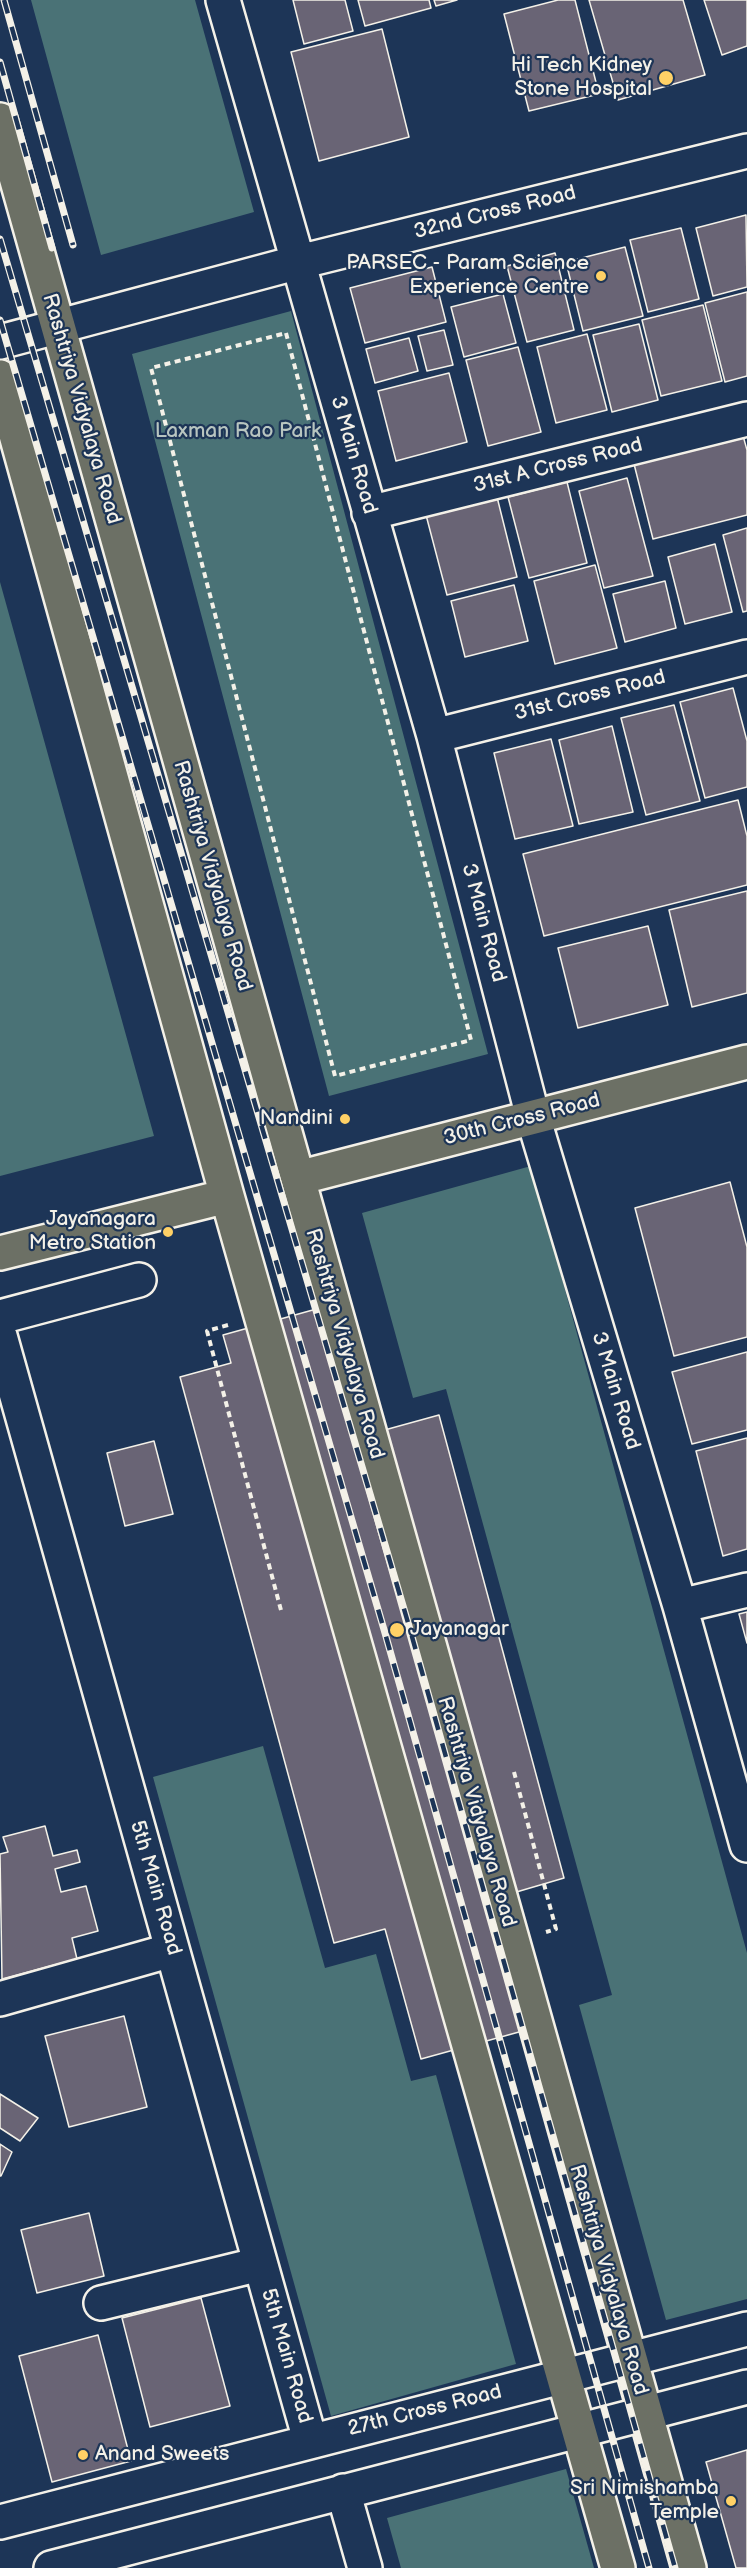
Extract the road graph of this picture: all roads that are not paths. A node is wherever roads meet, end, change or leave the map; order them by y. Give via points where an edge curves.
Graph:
1 (223, 0) edge
2 (0, 120) edge
3 (747, 151) edge
4 (299, 262) junction
5 (58, 326) junction
6 (0, 342) edge
7 (0, 377) edge
8 (747, 419) edge
9 (369, 513) junction
10 (747, 657) edge
11 (434, 736) junction
12 (747, 1062) edge
13 (533, 1117) junction
14 (298, 1178) junction
15 (227, 1196) junction
16 (0, 1253) edge
17 (139, 1280) dead end
18 (0, 1317) edge
19 (0, 1336) edge
20 (747, 1590) edge
21 (680, 1606) junction
22 (747, 1845) edge
23 (172, 1950) junction
24 (0, 1999) edge
25 (260, 2264) junction
26 (101, 2303) dead end
27 (747, 2330) edge
28 (630, 2359) junction
29 (563, 2375) junction
30 (747, 2387) edge
31 (646, 2414) junction
32 (579, 2430) junction
33 (310, 2440) junction
34 (343, 2491) junction
35 (0, 2522) edge
36 (51, 2568) edge
37 (365, 2568) edge
38 (618, 2568) edge
39 (689, 2568) edge

1 - 4 street, 3 Main Road
2 - 5 main road, Rashtriya Vidyalaya Road
3 - 4 street, 32nd Cross Road
4 - 5 street, 32nd Cross Road
4 - 9 street, 3 Main Road
5 - 6 street, 32nd Cross Road
5 - 14 main road, Rashtriya Vidyalaya Road
7 - 15 main road
8 - 9 street, 31st A Cross Road
9 - 11 street, 3 Main Road
10 - 11 street, 31st Cross Road
11 - 13 street, 3 Main Road
12 - 13 main road, 30th Cross Road
13 - 14 main road, 30th Cross Road
13 - 21 street, 3 Main Road
14 - 28 main road, Rashtriya Vidyalaya Road
15 - 16 main road
15 - 29 main road
17 - 18 street
19 - 23 street, 5th Main Road
20 - 21 street
21 - 22 street, 3 Main Road
23 - 24 street
23 - 25 street, 5th Main Road
25 - 26 street
25 - 33 street, 5th Main Road
27 - 28 street, 27th Cross Road
28 - 29 street, 27th Cross Road
28 - 31 main road, Rashtriya Vidyalaya Road
29 - 32 main road
29 - 33 street, 27th Cross Road
30 - 31 street
31 - 32 street
31 - 39 main road, Rashtriya Vidyalaya Road
32 - 34 street
32 - 38 main road
33 - 35 street, 27th Cross Road
34 - 36 street
34 - 37 street

